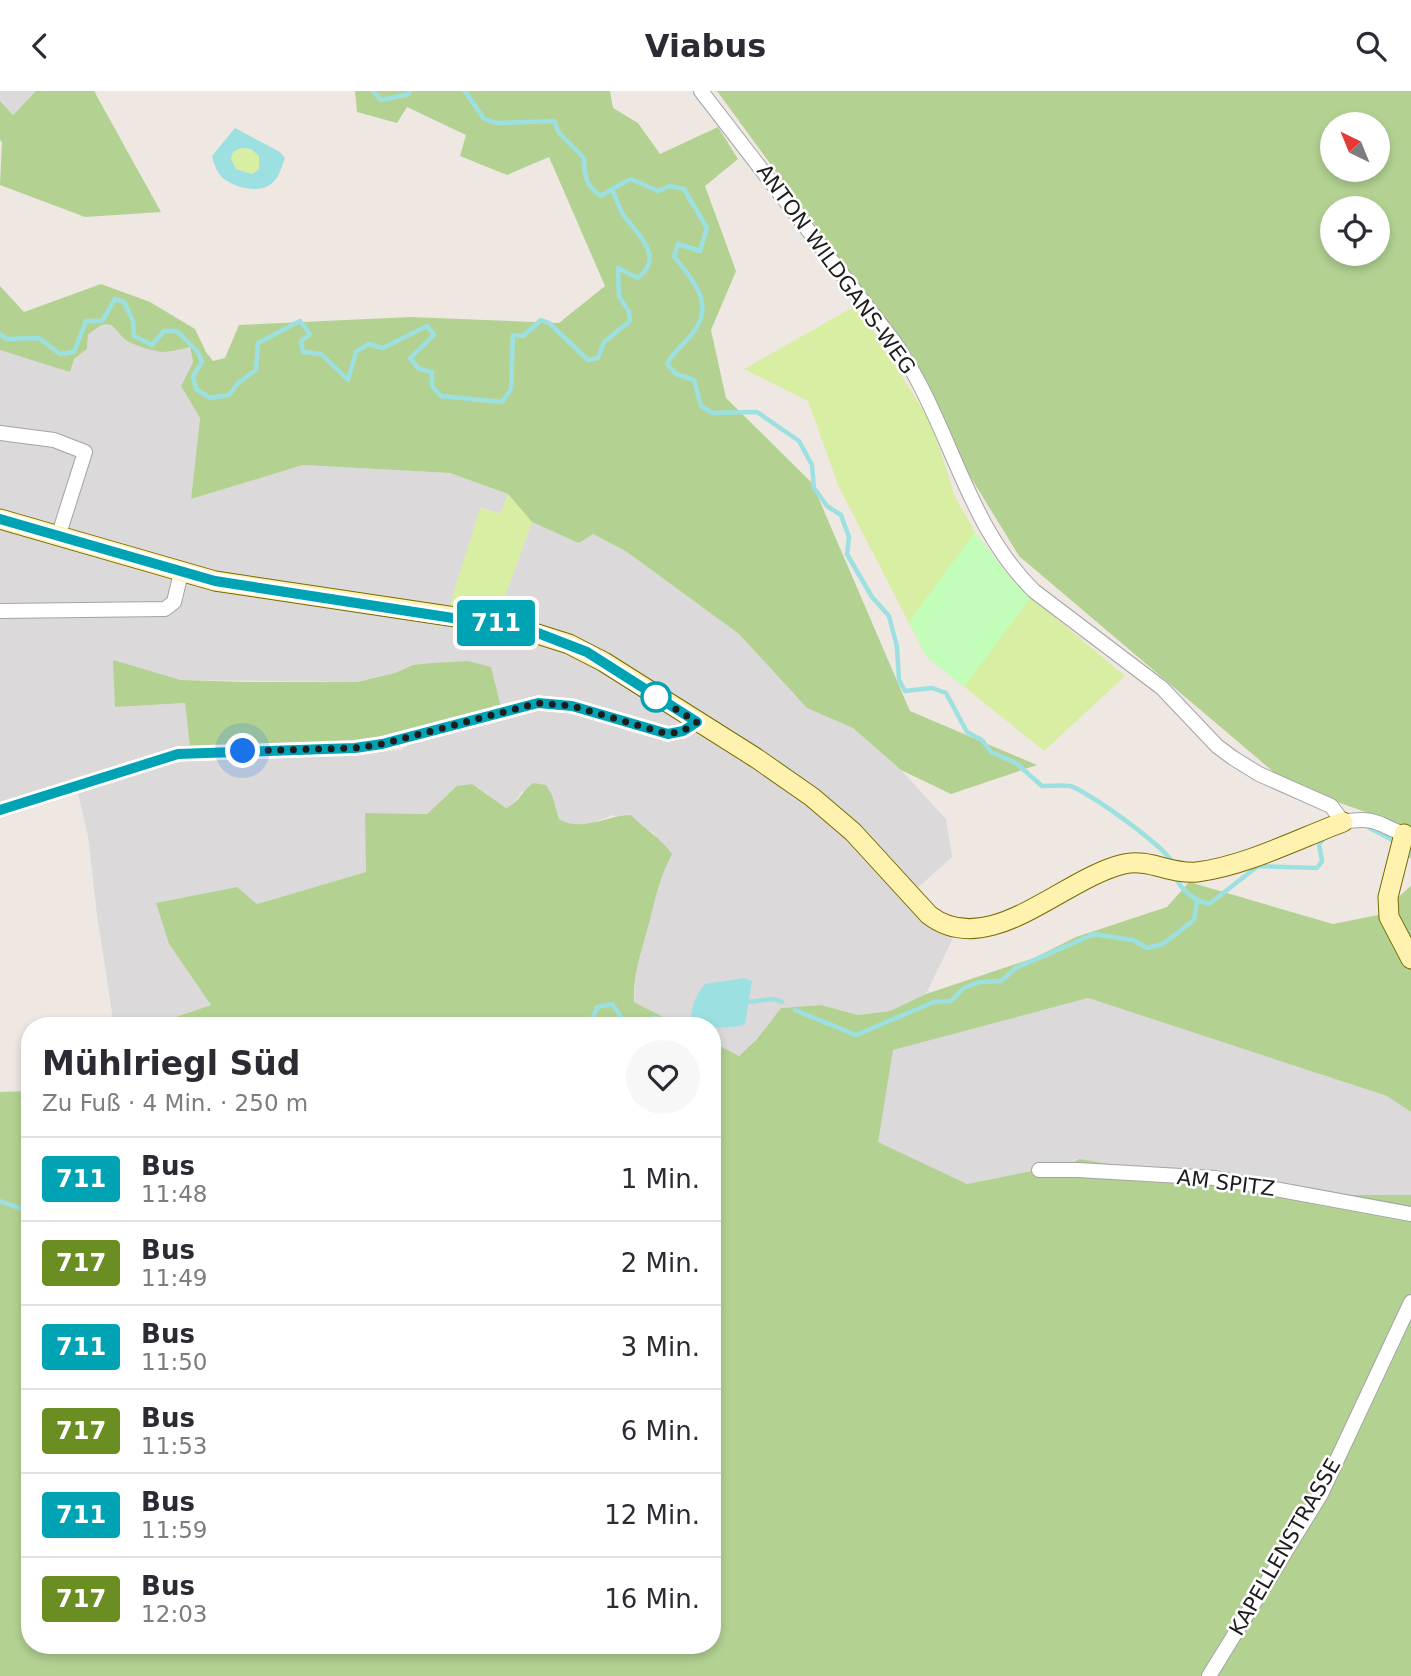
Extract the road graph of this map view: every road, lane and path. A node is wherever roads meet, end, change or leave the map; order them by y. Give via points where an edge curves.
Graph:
1 (701, 91) edge
2 (0, 433) edge
3 (0, 519) edge
4 (58, 537) junction
5 (181, 573) junction
6 (0, 611) edge
7 (697, 722) junction
8 (0, 810) edge
9 (1343, 822) junction
10 (1407, 835) edge
11 (1411, 959) edge
12 (1039, 1170) dead end
13 (1411, 1214) edge
14 (1411, 1302) edge
15 (1209, 1676) edge

1 - 9 street, ANTON WILDGANS-WEG via 895,343 920,384 984,525 1019,576 1162,688 1217,746 1259,774 1331,806
2 - 4 street via 54,440 85,452
3 - 4 street
4 - 5 street
5 - 6 street via 174,602 165,609
5 - 7 street via 538,633 595,657
7 - 8 street via 668,734 572,706 538,703 369,746 178,754
7 - 9 street via 812,797 853,832 929,915 955,930 1016,918 1100,870 1127,863 1175,871 1219,867
9 - 10 street via 1363,818
10 - 11 street via 1388,897 1389,917
12 - 13 street, AM SPITZ via 1215,1178
14 - 15 street, KAPELLENSTRASSE via 1321,1494

